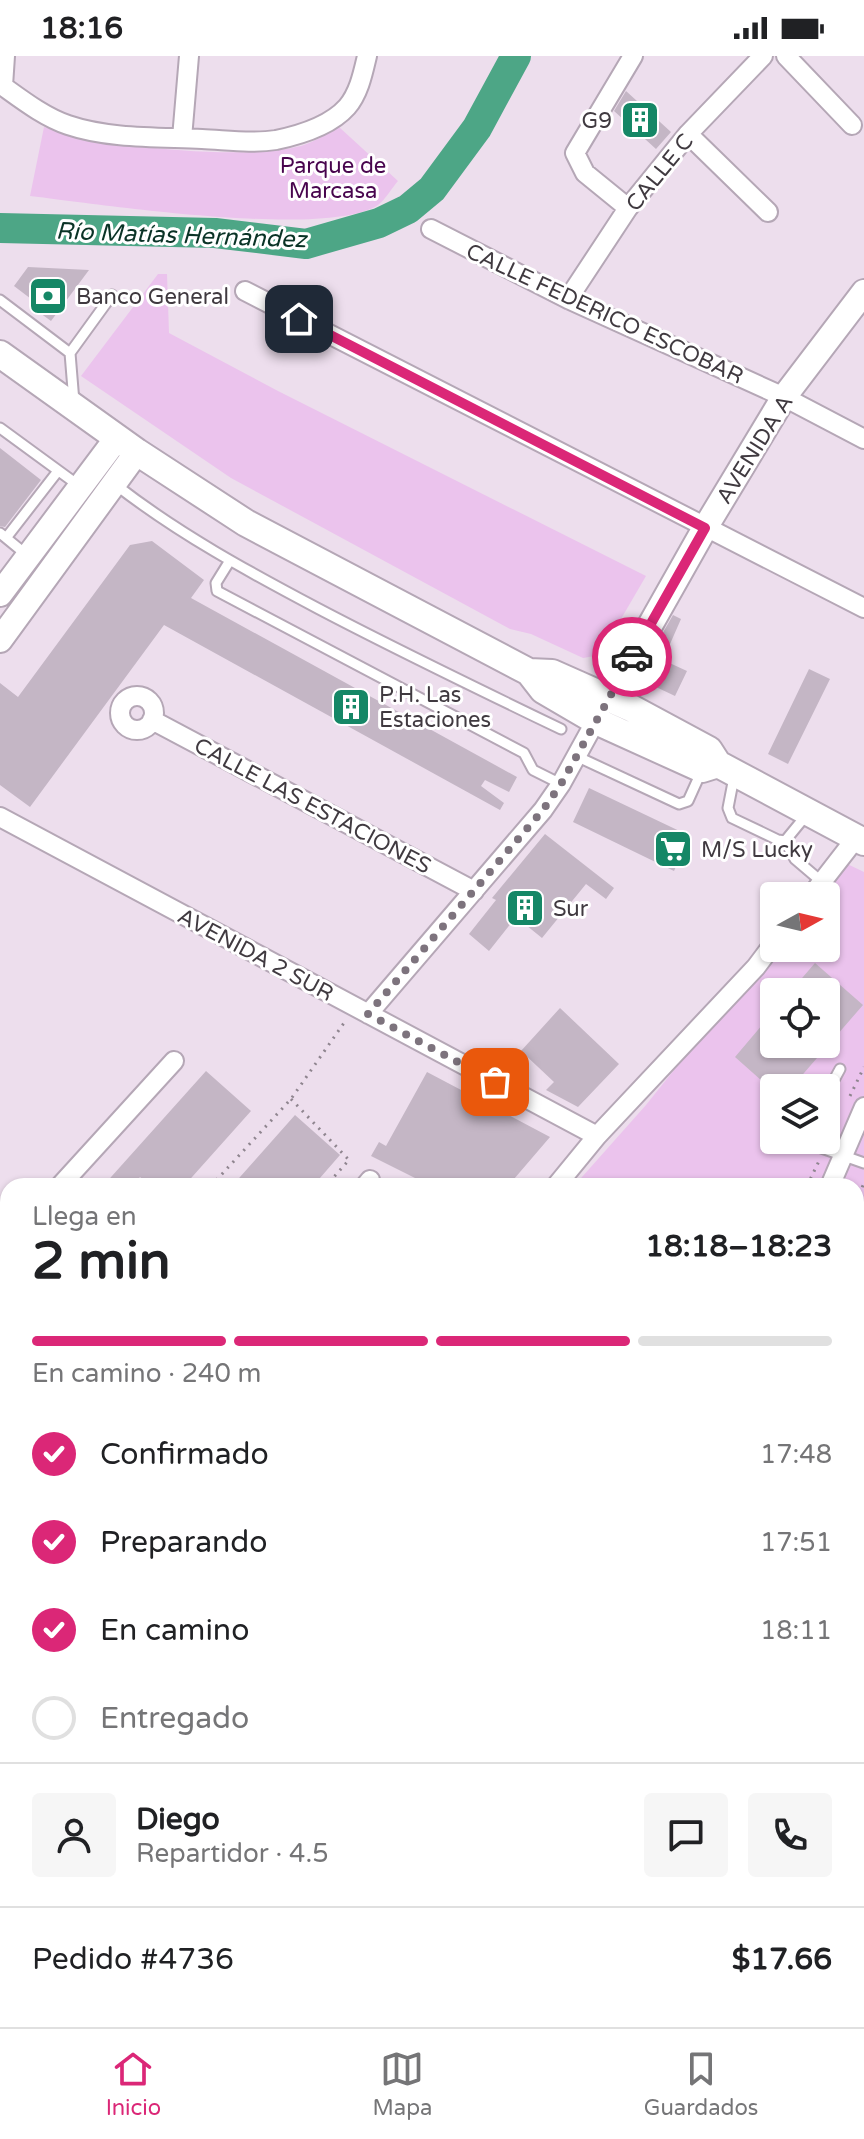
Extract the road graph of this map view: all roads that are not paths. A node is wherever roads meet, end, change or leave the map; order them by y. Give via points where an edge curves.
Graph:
1 (5, 56) edge
2 (189, 56) edge
3 (367, 56) edge
4 (633, 56) edge
5 (763, 56) edge
6 (786, 56) edge
7 (2, 85) edge
8 (852, 125) dead end
9 (688, 134) junction
10 (182, 138) junction
11 (628, 208) junction
12 (768, 212) dead end
13 (431, 229) dead end
14 (245, 291) dead end
15 (864, 292) edge
16 (112, 295) dead end
17 (568, 299) junction
18 (0, 300) edge
19 (70, 353) junction
20 (2, 360) edge
21 (784, 397) junction
22 (75, 408) junction
23 (0, 428) edge
24 (864, 439) edge
25 (127, 445) junction
26 (58, 471) junction
27 (114, 484) junction
28 (80, 487) junction
29 (705, 528) junction
30 (3, 536) edge
31 (28, 556) junction
32 (229, 562) junction
33 (0, 594) edge
34 (864, 608) edge
35 (0, 640) edge
36 (602, 709) junction
37 (152, 720) dead end
38 (561, 729) dead end
39 (576, 756) junction
40 (718, 769) junction
41 (561, 784) junction
42 (809, 812) junction
43 (0, 817) edge
44 (860, 840) edge
45 (785, 841) junction
46 (811, 882) edge
47 (822, 882) edge
48 (474, 891) junction
49 (760, 962) edge
50 (360, 1009) junction
51 (174, 1061) dead end
52 (840, 1069) dead end
53 (837, 1074) edge
54 (864, 1107) edge
55 (597, 1136) junction
56 (836, 1154) edge
57 (843, 1157) junction
58 (864, 1163) edge
59 (67, 1178) edge
60 (563, 1178) edge
61 (834, 1178) edge

1 - 7 street
2 - 10 street
3 - 10 street via 348,106 300,135 272,141
4 - 11 street via 575,153 585,173
5 - 9 street, CALLE C
6 - 8 street
7 - 10 street via 67,125
9 - 11 street, CALLE C
9 - 12 street
11 - 17 street, CALLE C
13 - 17 street, CALLE FEDERICO ESCOBAR
14 - 29 street
15 - 21 street, AVENIDA A
16 - 19 lane
17 - 21 street, CALLE FEDERICO ESCOBAR
18 - 19 lane
19 - 22 lane
20 - 22 main road
21 - 24 street, CALLE FEDERICO ESCOBAR
21 - 29 street, AVENIDA A
22 - 25 main road
23 - 26 lane
25 - 27 street
25 - 28 street
25 - 36 main road via 246,523 529,672 543,690
26 - 28 lane
26 - 30 lane
27 - 32 lane
27 - 35 street
28 - 31 street
29 - 34 street
29 - 36 street, AVENIDA A
30 - 31 lane
31 - 33 street
32 - 38 lane
32 - 41 lane via 217,591 524,753 533,770
36 - 39 street
36 - 40 main road
37 - 48 street, CALLE LAS ESTACIONES
39 - 40 lane via 679,804
39 - 41 street
40 - 42 main road
40 - 45 lane via 728,814
41 - 48 street
42 - 44 main road
42 - 45 lane
43 - 50 street, AVENIDA 2 SUR
44 - 47 street
45 - 46 lane
48 - 50 street
49 - 55 street
50 - 55 street, AVENIDA 2 SUR
51 - 59 street
52 - 53 lane
54 - 57 street
55 - 60 street
56 - 57 lane
57 - 58 lane
57 - 61 street

